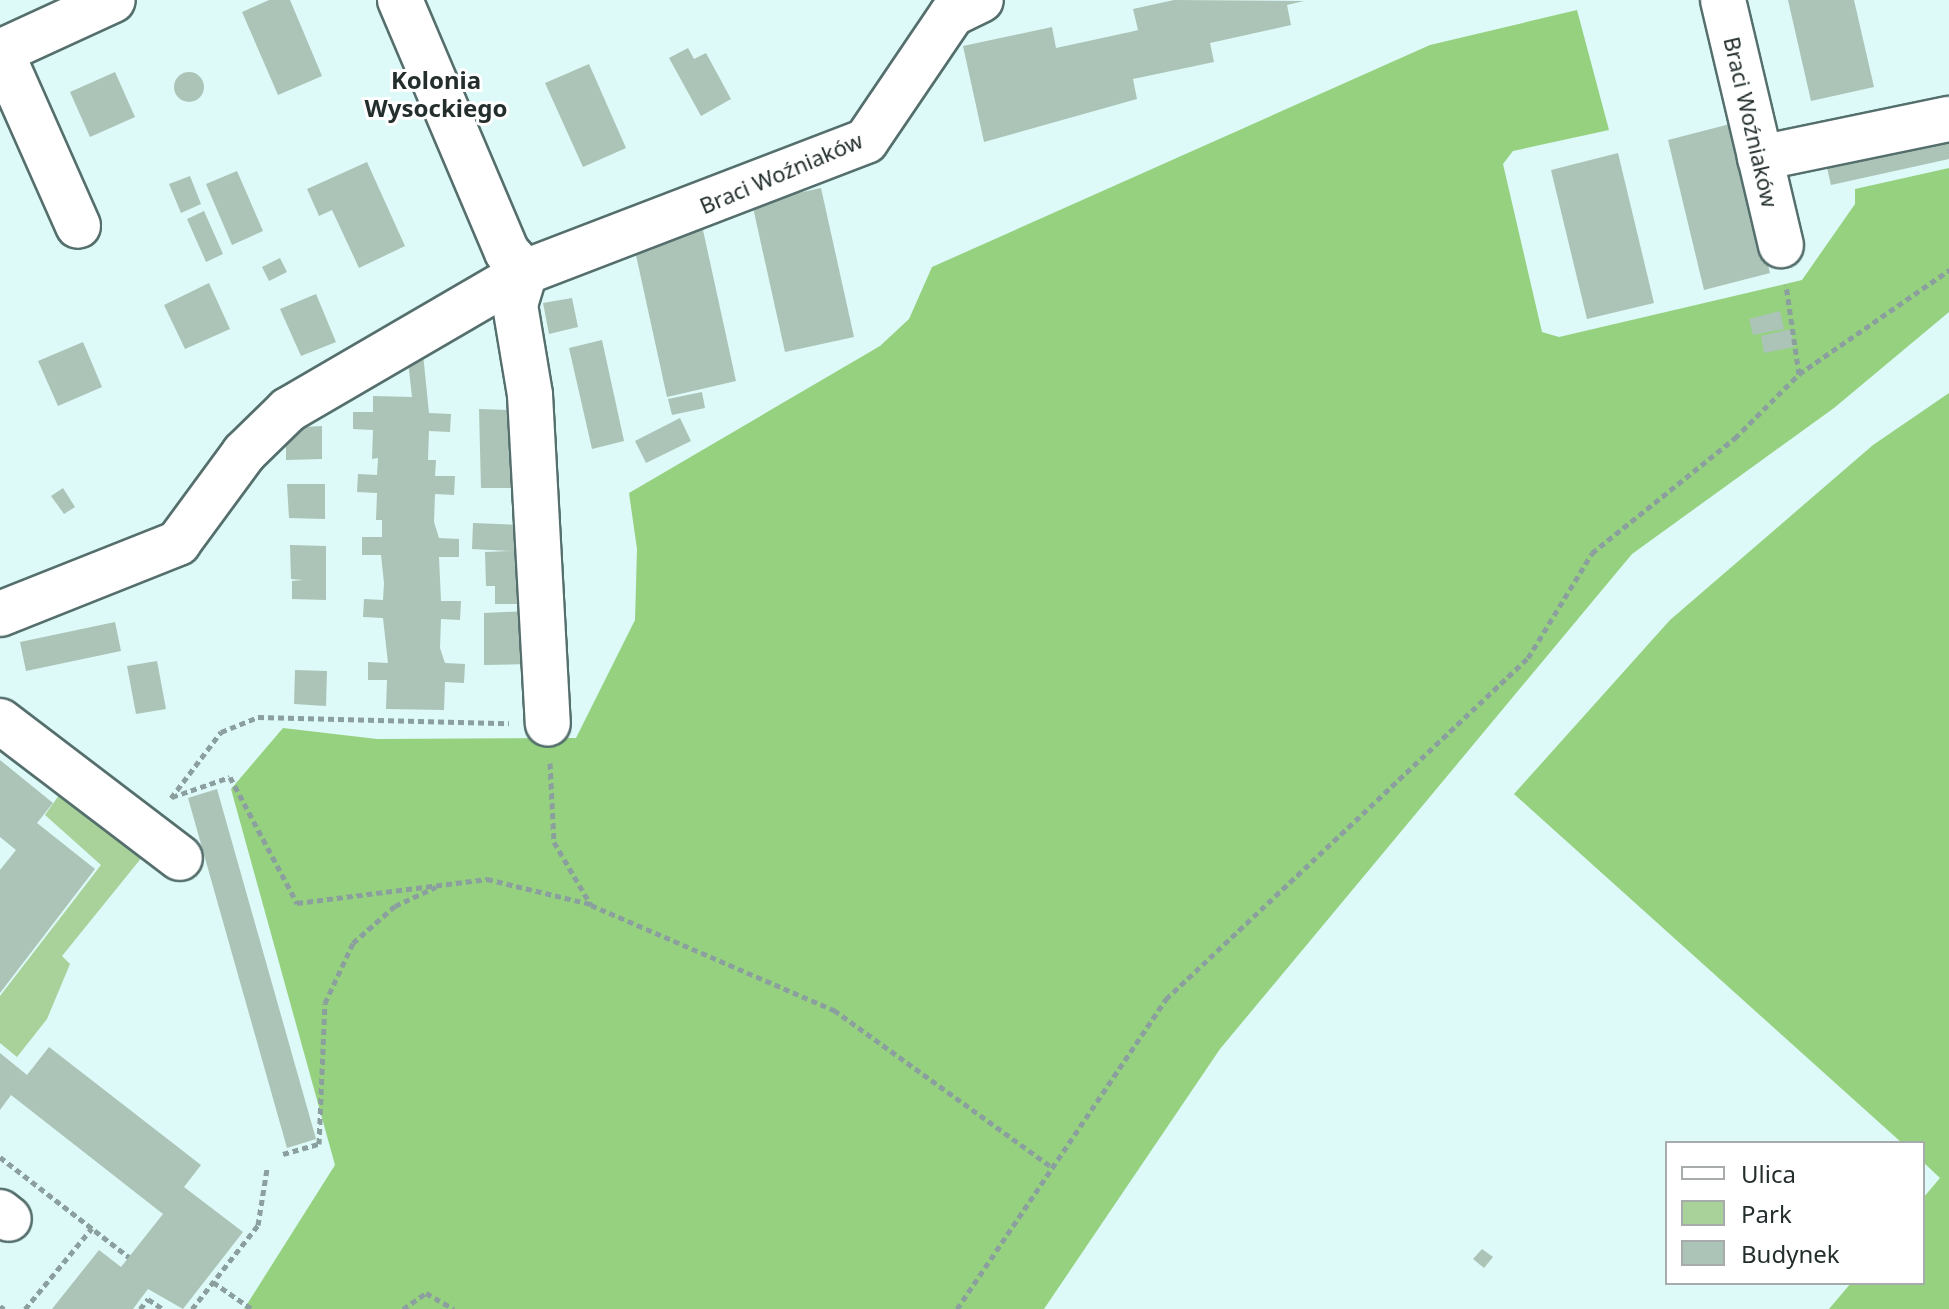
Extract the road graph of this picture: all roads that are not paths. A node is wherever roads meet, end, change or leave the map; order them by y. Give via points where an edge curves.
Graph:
1 (113, 0) edge
2 (400, 0) edge
3 (981, 0) edge
4 (1723, 0) edge
5 (0, 52) edge
6 (1949, 119) edge
7 (1760, 158) junction
8 (78, 226) dead end
9 (1781, 245) road end
10 (525, 272) junction
11 (0, 614) edge
12 (0, 721) edge
13 (548, 724) road end
14 (180, 858) dead end

1 - 5 street
2 - 10 street via 507,252
3 - 10 street, Braci Woźniaków via 952,14 866,141
4 - 7 street, Braci Woźniaków
5 - 8 street
6 - 7 street
7 - 9 street, Braci Woźniaków
10 - 11 street, Braci Woźniaków via 288,410 244,453 178,543
10 - 13 street via 515,305 530,395
12 - 14 street

